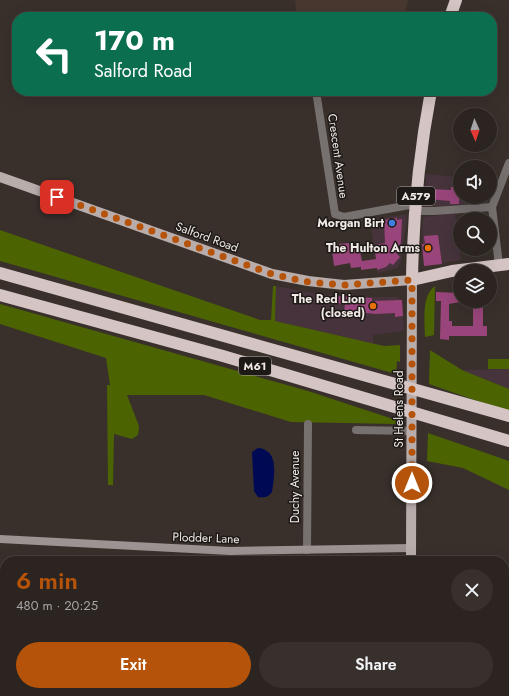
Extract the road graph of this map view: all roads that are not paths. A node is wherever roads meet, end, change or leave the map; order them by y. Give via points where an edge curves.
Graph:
1 (456, 0) edge
2 (452, 12) edge
3 (317, 96) edge
4 (430, 96) edge
5 (509, 163) edge
6 (0, 176) edge
7 (492, 207) junction
8 (415, 208) junction
9 (504, 264) edge
10 (0, 273) edge
11 (412, 280) junction
12 (0, 295) edge
13 (509, 416) edge
14 (308, 424) dead end
15 (356, 430) dead end
16 (409, 434) junction
17 (509, 441) edge
18 (0, 539) edge
19 (411, 548) junction
20 (307, 550) junction
21 (411, 556) edge

1 - 2 highway
3 - 8 street, Crescent Avenue via 335,214 344,217
4 - 8 highway, A579 via 422,141
5 - 7 street
6 - 11 main road, Salford Road via 272,274 308,282 344,285
7 - 8 street via 434,211
7 - 9 street
8 - 11 highway, A579
9 - 11 highway via 452,271
10 - 13 highway, M61
11 - 16 main road, St Helens Road / A579
12 - 17 highway, M61 via 223,356
14 - 20 street, Duchy Avenue
15 - 16 street
16 - 19 main road, St Helens Road / A579
18 - 20 main road, Plodder Lane via 230,551
19 - 20 main road, Plodder Lane
19 - 21 main road, St Helens Road / A579

